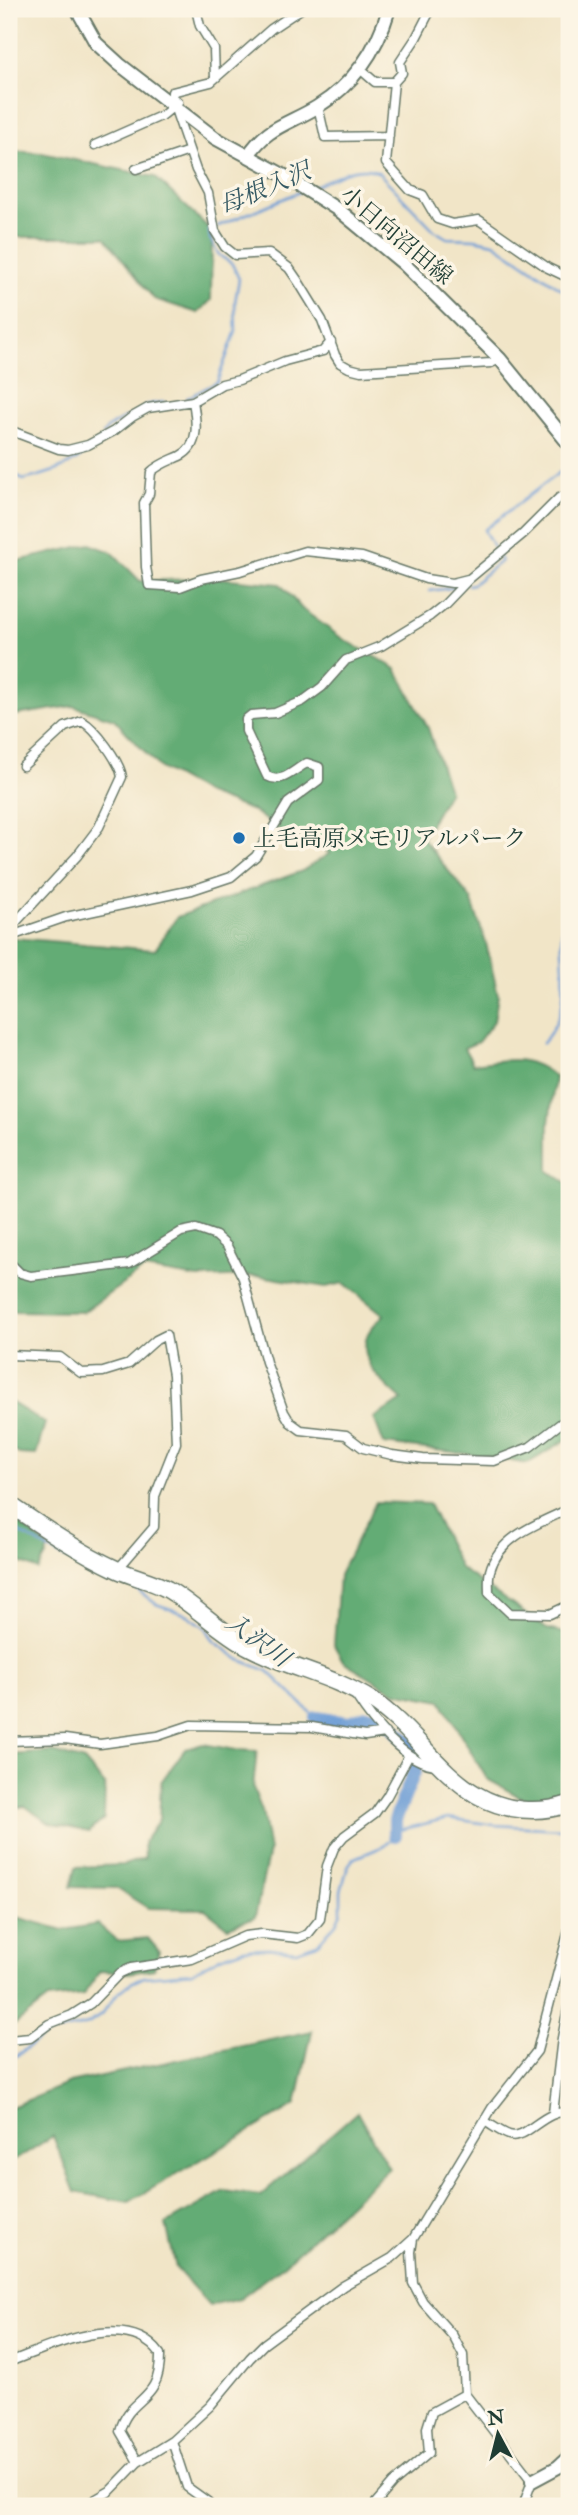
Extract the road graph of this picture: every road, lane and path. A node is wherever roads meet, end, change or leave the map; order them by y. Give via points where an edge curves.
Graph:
1 (77, 9) edge
2 (196, 9) edge
3 (301, 9) edge
4 (389, 9) edge
5 (431, 9) edge
6 (360, 69) junction
7 (215, 78) junction
8 (394, 82) junction
9 (318, 106) junction
10 (178, 110) junction
11 (389, 136) junction
12 (95, 145) dead end
13 (189, 151) junction
14 (248, 156) junction
15 (136, 169) dead end
16 (569, 278) edge
17 (331, 342) junction
18 (499, 359) junction
19 (193, 401) junction
20 (9, 430) edge
21 (569, 444) edge
22 (569, 495) edge
23 (469, 579) junction
24 (23, 766) dead end
25 (569, 1167) edge
26 (569, 1187) edge
27 (9, 1262) edge
28 (9, 1355) edge
29 (569, 1417) edge
30 (9, 1504) edge
31 (569, 1509) edge
32 (117, 1569) junction
33 (569, 1605) edge
34 (350, 1688) junction
35 (383, 1730) junction
36 (9, 1741) edge
37 (410, 1756) junction
38 (442, 1765) junction
39 (569, 1804) edge
40 (569, 1930) edge
41 (564, 1955) junction
42 (569, 2001) edge
43 (9, 2040) edge
44 (559, 2073) junction
45 (569, 2073) edge
46 (553, 2113) junction
47 (569, 2113) edge
48 (484, 2121) junction
49 (413, 2239) junction
50 (9, 2362) edge
51 (465, 2394) junction
52 (172, 2441) junction
53 (569, 2457) edge
54 (138, 2462) junction
55 (532, 2481) junction
56 (208, 2502) dead end
57 (83, 2506) edge
58 (373, 2506) edge
59 (523, 2506) edge

1 - 10 main road, 小日向沼田線 via 96,43
2 - 7 street via 214,49
3 - 7 street
4 - 6 main road
5 - 8 street via 400,62 402,73
6 - 8 street via 374,82
6 - 9 main road
7 - 10 street via 172,92 181,105
8 - 11 street
9 - 11 street via 325,137
9 - 14 main road via 262,136
10 - 12 street
10 - 13 street
10 - 14 main road, 小日向沼田線
11 - 16 street via 386,163 410,190 423,195 437,219 452,224 479,220
13 - 15 street
13 - 17 street via 208,193 215,231 225,247 234,255 269,253 281,260 322,320
14 - 18 main road, 小日向沼田線 via 364,229
17 - 18 street via 340,363 361,371
17 - 19 street via 323,351 222,384
18 - 21 main road, 小日向沼田線
19 - 20 street via 148,408 88,445 68,450
19 - 23 street via 197,421 193,443 184,455 150,472 144,503 149,585 180,587 305,551 362,558 426,579 452,583
22 - 23 street via 562,495
23 - 24 street via 430,616 381,646 346,660 323,687 303,701 246,719 246,730 267,776 280,780 307,762 320,767 321,775 288,803 256,856 231,877 132,905 66,917 17,934 12,930 15,923 99,827 122,777 117,762 82,721 65,727
25 - 26 street
27 - 29 street via 31,1276 129,1264 181,1233 196,1229 216,1236 227,1245 243,1278 266,1362 290,1422 311,1433 346,1435 363,1448 423,1459 494,1461 530,1447
28 - 32 street via 60,1357 81,1373 103,1372 129,1364 166,1335 176,1443 155,1496 154,1527
30 - 32 highway via 67,1543
31 - 33 street via 501,1548 490,1572 489,1593 510,1613 550,1614
32 - 34 highway via 167,1589 250,1647
34 - 35 street
34 - 38 highway via 392,1715
35 - 36 street via 365,1736 312,1727 191,1726 100,1744 65,1739
35 - 37 street
37 - 38 street
37 - 43 street via 375,1813 334,1847 320,1919 308,1934 298,1938 245,1937 192,1959 131,1968 72,2015 30,2038
38 - 39 highway via 479,1796 522,1811
40 - 41 street
41 - 42 street
41 - 48 street via 537,2051
42 - 44 street
44 - 45 street
44 - 46 street
46 - 47 street
46 - 48 street via 517,2136
48 - 49 street
49 - 51 street via 413,2283 463,2355
49 - 52 street via 264,2344
50 - 54 street via 108,2332 128,2332 154,2346 160,2354 156,2383 127,2414 120,2431
51 - 55 street
51 - 58 street via 432,2412 426,2428 429,2453
52 - 54 street
52 - 56 street via 187,2487
53 - 55 main road
54 - 57 street via 110,2491
55 - 59 street

